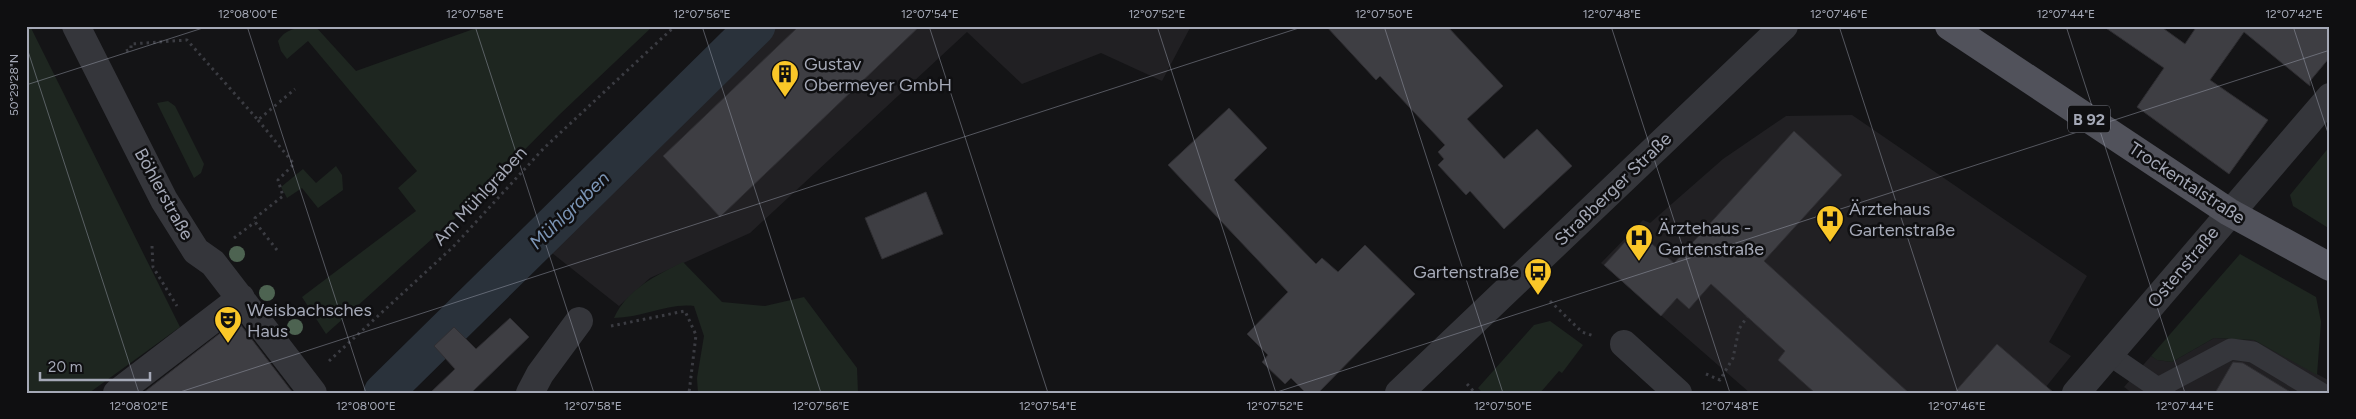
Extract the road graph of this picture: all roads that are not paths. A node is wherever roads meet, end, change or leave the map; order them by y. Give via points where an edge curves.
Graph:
1 (76, 26) edge
2 (1784, 26) edge
3 (1949, 26) edge
4 (2330, 97) edge
5 (2229, 212) junction
6 (2330, 268) edge
7 (240, 298) junction
8 (580, 321) road end
9 (1624, 344) road end
10 (2108, 354) junction
11 (309, 388) edge
12 (2161, 390) edge
13 (116, 393) edge
14 (530, 393) edge
15 (1399, 393) edge
16 (1678, 393) edge
17 (2076, 393) edge
18 (2320, 393) edge

1 - 7 street, Böhlerstraße via 164,200 196,251 213,263
2 - 15 street, Straßberger Straße
3 - 5 main road, Trockentalstraße / B 92
4 - 5 street, Ostenstraße
5 - 6 main road, Trockentalstraße / B 92
5 - 10 street, Ostenstraße
7 - 11 street, Böhlerstraße
7 - 13 street
8 - 14 street via 540,374
9 - 16 street
10 - 12 lane
10 - 17 street, Ostenstraße
12 - 18 lane via 2231,348 2254,352 2274,373

